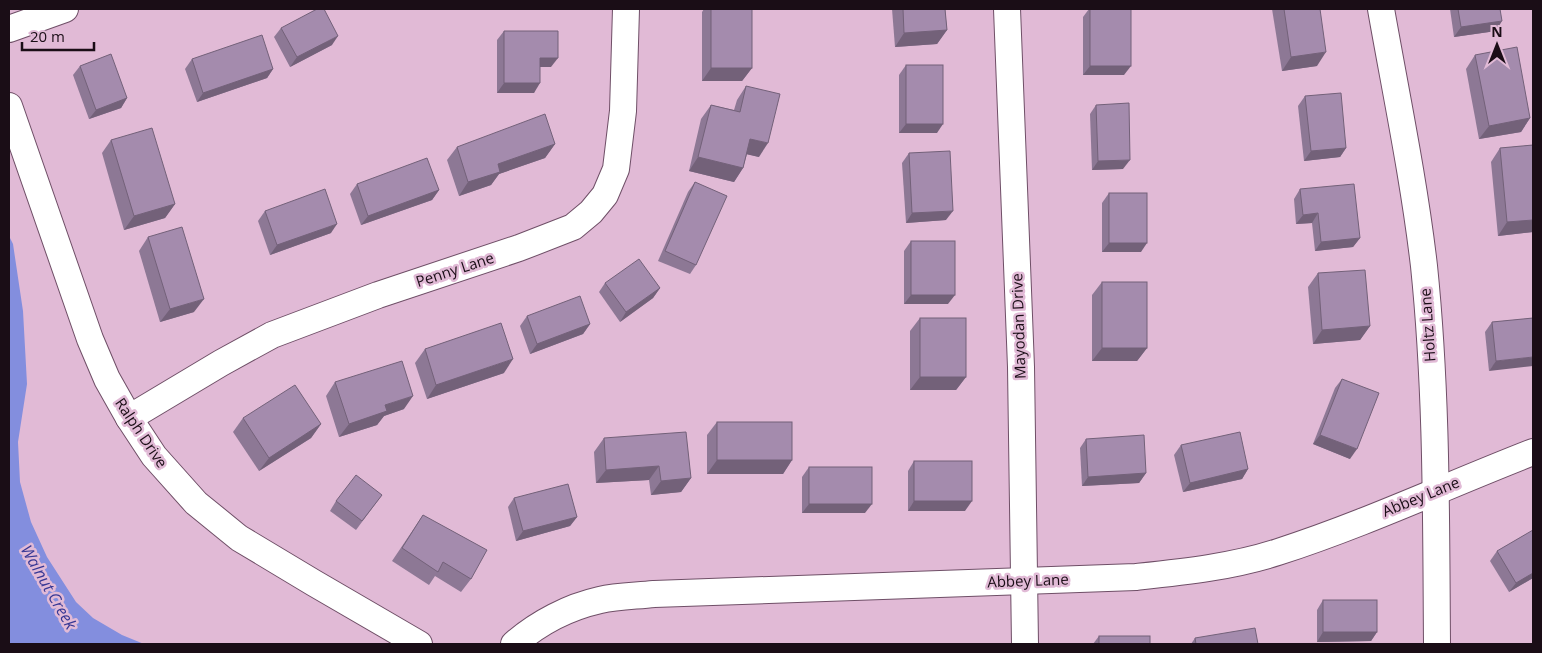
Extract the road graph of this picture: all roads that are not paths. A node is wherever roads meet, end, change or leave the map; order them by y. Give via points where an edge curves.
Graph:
1 (65, 9) edge
2 (626, 9) edge
3 (1007, 9) edge
4 (1381, 9) edge
5 (9, 29) edge
6 (9, 106) edge
7 (129, 418) junction
8 (1533, 452) edge
9 (1436, 491) junction
10 (1025, 580) junction
11 (419, 644) edge
12 (514, 644) edge
13 (1025, 644) edge
14 (1437, 644) edge

1 - 5 street
2 - 7 street, Penny Lane via 623,111 616,169 605,195 573,227 272,336
3 - 10 street, Mayodan Drive via 1021,367
4 - 9 street, Holtz Lane via 1424,266
6 - 7 street, Ralph Drive via 90,340
7 - 11 street, Ralph Drive via 171,476 196,503 239,538
8 - 9 street, Abbey Lane
9 - 10 street, Abbey Lane via 1276,553 1225,565 1136,577
9 - 14 street, Holtz Lane
10 - 12 street, Abbey Lane via 620,597 574,608
10 - 13 street, Mayodan Drive

